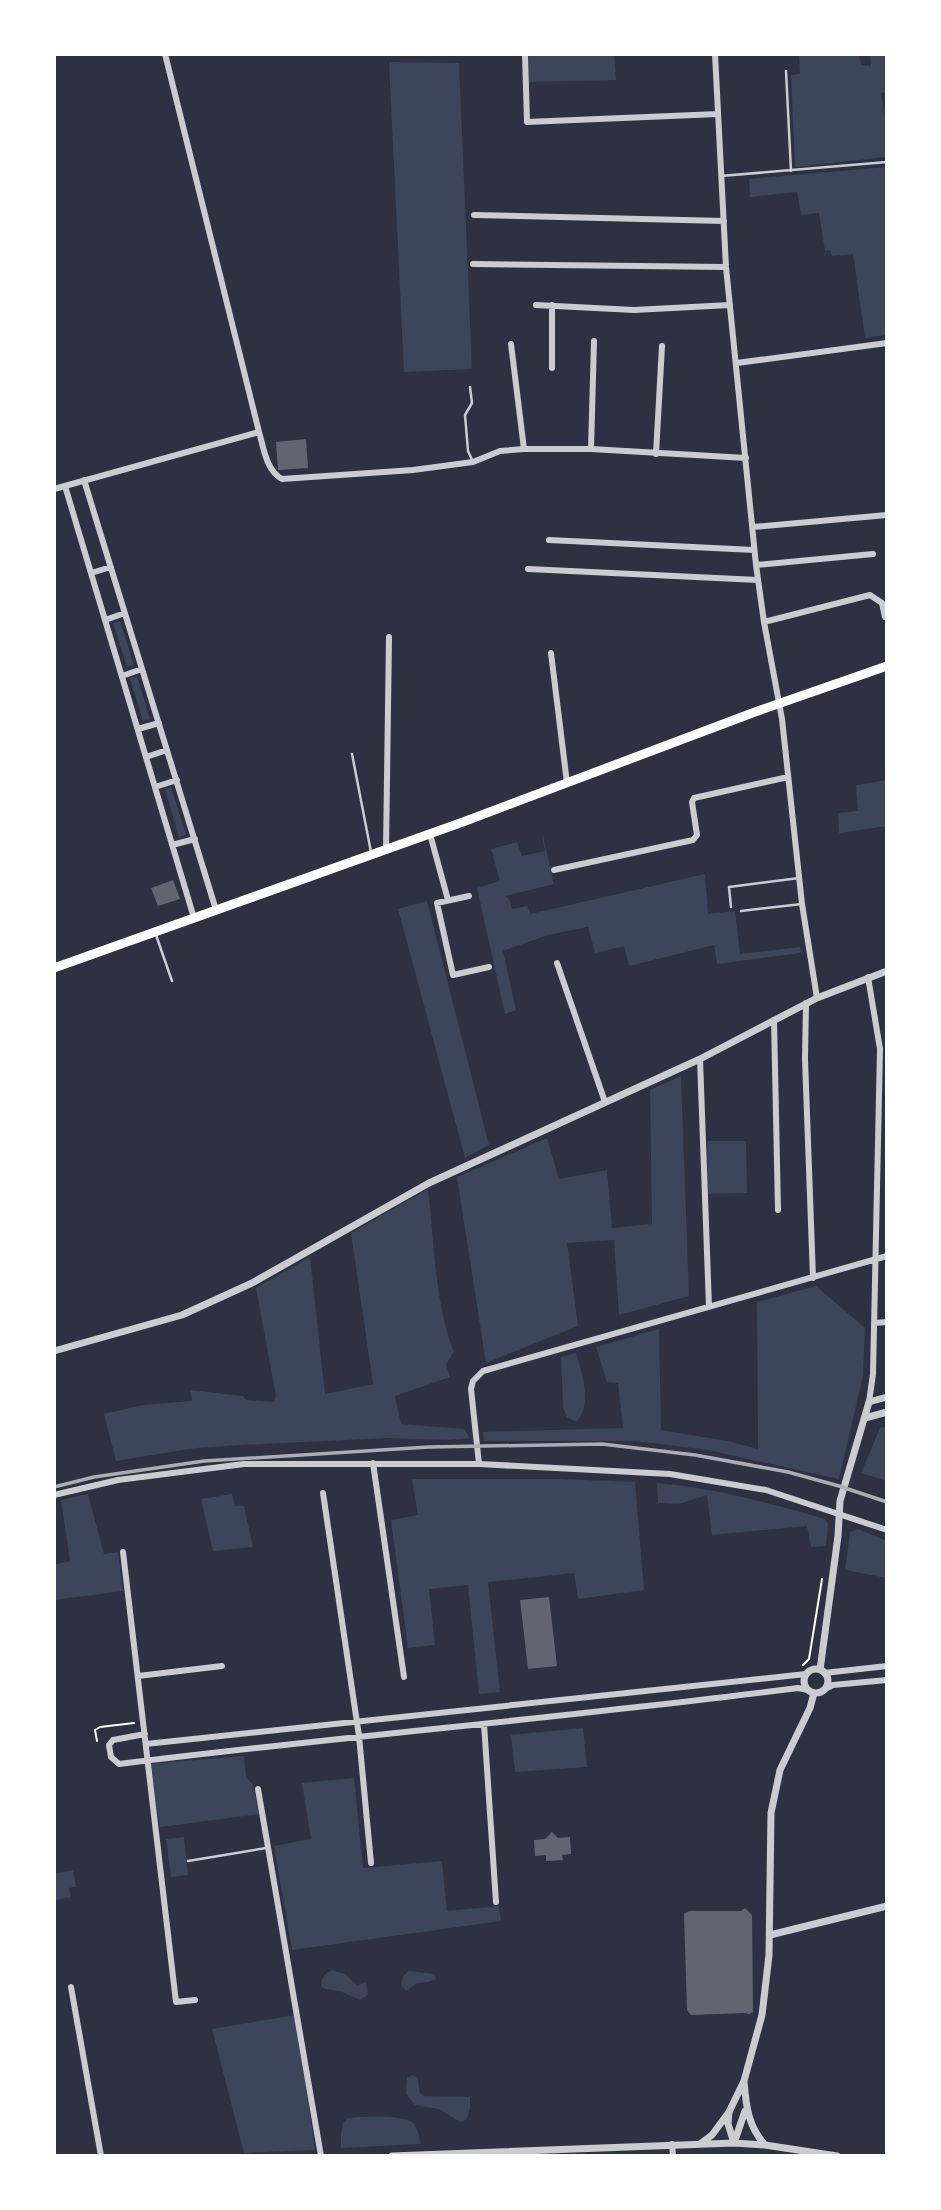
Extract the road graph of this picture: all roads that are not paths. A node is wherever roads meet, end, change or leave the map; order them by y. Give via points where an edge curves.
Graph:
1 (165, 54) edge
2 (525, 54) edge
3 (715, 54) edge
4 (786, 71) dead end
5 (718, 114) junction
6 (887, 162) edge
7 (791, 171) junction
8 (721, 176) junction
9 (474, 215) dead end
10 (724, 221) junction
11 (473, 264) dead end
12 (726, 267) junction
13 (730, 304) junction
14 (536, 305) dead end
15 (552, 305) junction
16 (594, 341) dead end
17 (887, 343) edge
18 (511, 344) dead end
19 (662, 346) dead end
20 (737, 363) junction
21 (552, 368) dead end
22 (470, 387) dead end
23 (259, 432) junction
24 (524, 449) junction
25 (591, 449) junction
26 (656, 454) junction
27 (746, 458) junction
28 (473, 461) junction
29 (85, 480) junction
30 (65, 486) junction
31 (54, 489) edge
32 (887, 515) edge
33 (753, 527) junction
34 (549, 540) dead end
35 (754, 550) junction
36 (873, 554) dead end
37 (756, 565) junction
38 (111, 567) junction
39 (528, 569) dead end
40 (91, 573) junction
41 (758, 580) junction
42 (125, 614) junction
43 (885, 617) dead end
44 (105, 620) junction
45 (764, 622) junction
46 (389, 637) dead end
47 (551, 653) dead end
48 (887, 666) edge
49 (142, 669) junction
50 (122, 676) junction
51 (778, 704) junction
52 (159, 723) junction
53 (138, 729) junction
54 (167, 750) junction
55 (352, 754) dead end
56 (146, 757) junction
57 (788, 777) junction
58 (177, 780) junction
59 (567, 783) junction
60 (155, 787) junction
61 (430, 834) junction
62 (195, 839) junction
63 (172, 845) junction
64 (386, 850) junction
65 (372, 855) junction
66 (554, 870) dead end
67 (799, 878) junction
68 (469, 896) dead end
69 (448, 900) junction
70 (802, 904) junction
71 (731, 907) dead end
72 (216, 909) junction
73 (741, 911) dead end
74 (194, 918) junction
75 (155, 932) junction
76 (557, 963) dead end
77 (489, 967) dead end
78 (54, 968) edge
79 (887, 971) edge
80 (868, 977) junction
81 (172, 981) dead end
82 (817, 998) junction
83 (806, 1003) junction
84 (774, 1020) junction
85 (700, 1059) junction
86 (605, 1102) junction
87 (778, 1210) dead end
88 (887, 1256) edge
89 (876, 1259) junction
90 (813, 1278) junction
91 (709, 1307) junction
92 (887, 1322) edge
93 (874, 1323) junction
94 (54, 1350) edge
95 (887, 1397) edge
96 (869, 1402) junction
97 (887, 1412) edge
98 (865, 1418) junction
99 (373, 1463) junction
100 (479, 1464) junction
101 (323, 1493) dead end
102 (54, 1495) edge
103 (839, 1514) junction
104 (887, 1530) edge
105 (122, 1552) dead end
106 (222, 1666) dead end
107 (887, 1666) edge
108 (803, 1671) junction
109 (822, 1671) junction
110 (138, 1676) junction
111 (404, 1677) dead end
112 (887, 1680) edge
113 (825, 1689) junction
114 (811, 1691) junction
115 (357, 1722) junction
116 (484, 1724) junction
117 (145, 1734) junction
118 (359, 1736) junction
119 (146, 1744) junction
120 (148, 1760) junction
121 (258, 1789) dead end
122 (269, 1847) junction
123 (188, 1861) dead end
124 (371, 1863) dead end
125 (496, 1902) dead end
126 (887, 1906) edge
127 (770, 1935) junction
128 (71, 1987) dead end
129 (195, 2000) dead end
130 (744, 2081) junction
131 (746, 2108) junction
132 (729, 2112) junction
133 (734, 2143) junction
134 (672, 2144) junction
135 (700, 2144) junction
136 (765, 2145) junction
137 (101, 2156) edge
138 (321, 2156) edge
139 (392, 2156) edge
140 (673, 2156) edge
141 (837, 2156) edge

1 - 23 street
2 - 5 street via 527,122
3 - 5 street
4 - 7 lane
5 - 8 street
6 - 7 lane
7 - 8 lane
8 - 10 street
9 - 10 street
10 - 12 street
11 - 12 street
12 - 13 street
13 - 15 street via 634,310
13 - 20 street
14 - 15 street
15 - 21 street
16 - 25 street
17 - 20 street
18 - 24 street
19 - 26 street
20 - 27 street
22 - 28 lane via 472,402 465,415
23 - 28 street via 267,462 282,479
23 - 29 street
24 - 25 street
24 - 28 street via 500,451
25 - 26 street
26 - 27 street
27 - 33 street
29 - 30 street
29 - 38 street
30 - 31 street
30 - 40 street
32 - 33 street
33 - 35 street
34 - 35 street
35 - 37 street
36 - 37 street
37 - 41 street
38 - 40 street
38 - 42 street
39 - 41 street
40 - 44 street
41 - 45 street
42 - 44 street
42 - 49 street
43 - 45 street via 882,604 870,595
44 - 50 street
45 - 51 street
46 - 64 street
47 - 59 street
48 - 51 main road
49 - 50 street
49 - 52 street
50 - 53 street
51 - 57 street
51 - 59 main road
52 - 53 street
52 - 54 street
53 - 56 street
54 - 56 street
54 - 58 street
55 - 65 lane
56 - 60 street
57 - 66 street via 694,797 697,835 693,840
57 - 67 street
58 - 60 street
58 - 62 street
59 - 61 main road
60 - 63 street
61 - 64 main road
61 - 69 street
62 - 63 street
62 - 72 street
63 - 74 street
64 - 65 main road
65 - 72 main road
67 - 70 street
67 - 71 lane via 729,887
68 - 69 street
69 - 77 street via 436,903 453,975
70 - 73 lane
70 - 82 street
72 - 74 main road
74 - 75 main road
75 - 78 main road
75 - 81 lane
76 - 86 street
79 - 80 street
80 - 82 street
80 - 89 street via 880,1049
82 - 83 street
83 - 84 street
83 - 90 street
84 - 85 street
84 - 87 street
85 - 86 street
85 - 91 street
86 - 94 street via 429,1182 252,1283 182,1315
88 - 89 street
89 - 90 street
89 - 93 street
90 - 91 street
91 - 100 street via 483,1371 472,1381 471,1389
92 - 93 street
93 - 96 street
95 - 96 street
96 - 98 street
97 - 98 street
98 - 103 street
99 - 100 street
99 - 102 street via 244,1464 118,1480
99 - 111 street
100 - 103 street via 670,1474 766,1490
101 - 115 street
103 - 104 street
103 - 109 street
105 - 110 street
106 - 110 street
107 - 109 street
108 - 109 street
108 - 114 street
108 - 115 street
109 - 113 street via 828,1682
110 - 117 street
112 - 113 street
113 - 114 street
114 - 116 street via 798,1688
114 - 127 street via 810,1707 783,1761 771,1813
115 - 118 street
115 - 119 street
116 - 118 street
116 - 125 street
117 - 119 street
117 - 120 street via 120,1737 109,1745 111,1757 119,1764
118 - 120 street
118 - 124 street
119 - 120 street
120 - 129 street via 176,2002
121 - 122 street
122 - 123 lane
122 - 138 street
126 - 127 street
127 - 130 street via 766,1998
128 - 137 street
130 - 131 street
130 - 132 street
131 - 133 street
131 - 136 street via 752,2128
132 - 133 street
132 - 135 street
133 - 135 street
133 - 136 street
134 - 135 street
134 - 139 street
134 - 140 street
136 - 141 street

